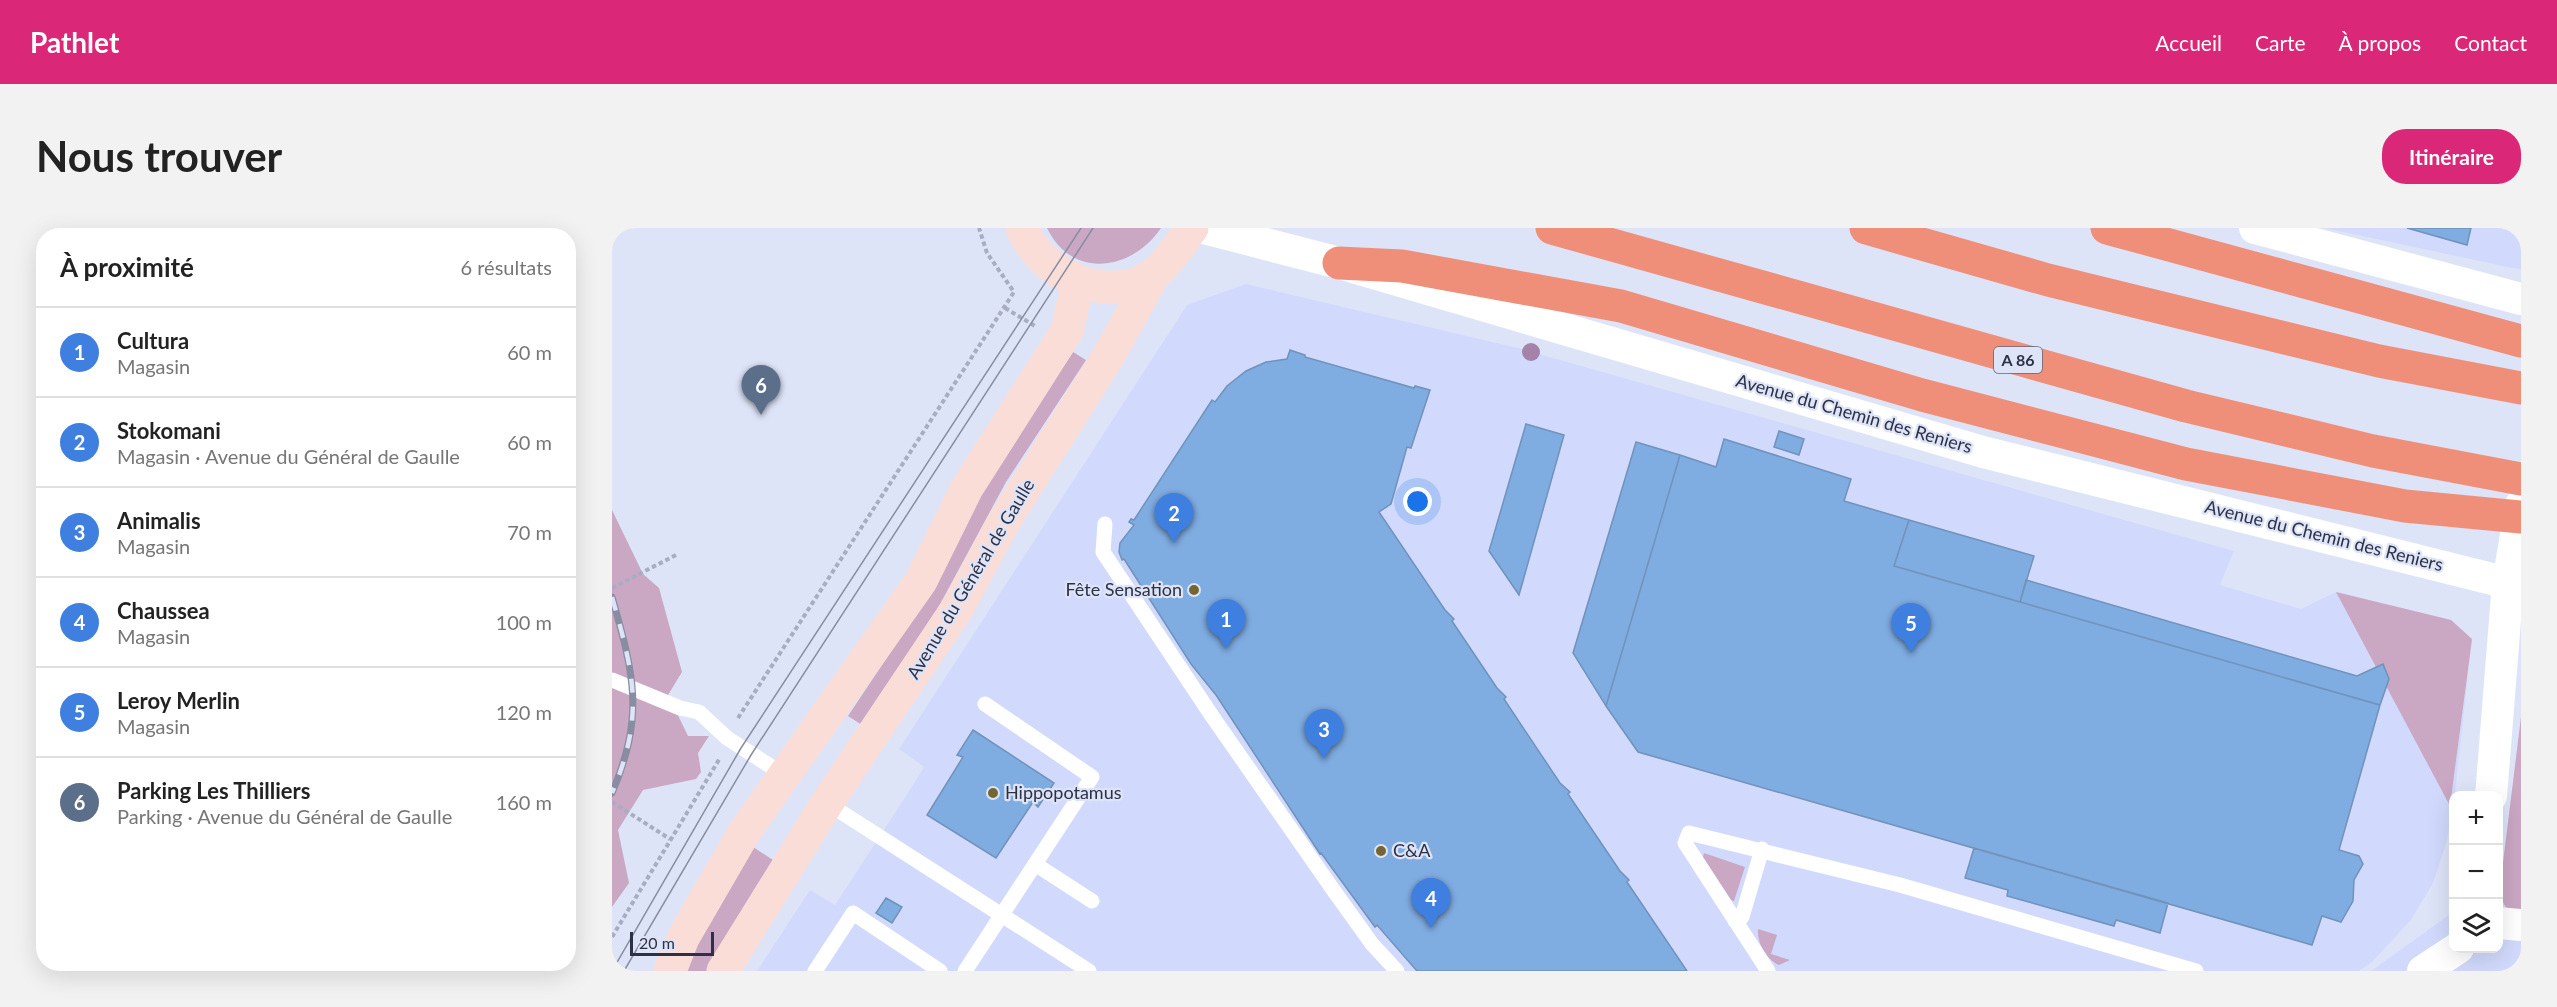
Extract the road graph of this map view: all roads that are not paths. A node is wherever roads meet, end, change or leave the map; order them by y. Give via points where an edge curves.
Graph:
1 (1022, 228) edge
2 (1192, 228) edge
3 (1204, 228) edge
4 (1552, 228) edge
5 (1866, 228) edge
6 (2108, 228) edge
7 (2271, 230) edge
8 (1339, 263) junction
9 (1154, 274) junction
10 (1078, 281) junction
11 (2521, 299) edge
12 (2512, 339) edge
13 (2511, 387) edge
14 (2521, 479) edge
15 (2521, 505) edge
16 (2521, 517) edge
17 (1105, 524) dead end
18 (2515, 583) edge
19 (612, 680) edge
20 (985, 704) dead end
21 (784, 775) junction
22 (2491, 791) edge
23 (827, 803) junction
24 (1762, 849) junction
25 (1035, 864) junction
26 (1092, 901) dead end
27 (1001, 916) junction
28 (1735, 921) junction
29 (2503, 923) edge
30 (2521, 925) edge
31 (2450, 953) edge
32 (2466, 953) edge
33 (670, 971) edge
34 (723, 971) edge
35 (815, 971) edge
36 (940, 971) edge
37 (965, 971) edge
38 (1089, 971) edge
39 (1397, 971) edge
40 (1768, 971) edge
41 (2196, 971) edge
42 (2423, 971) edge
43 (2464, 971) edge

1 - 10 main road via 1039,256
2 - 9 main road, Avenue du Général de Gaulle
3 - 8 street, Avenue du Chemin des Reniers
4 - 14 highway, A 86 via 2186,406 2373,451
5 - 13 highway via 2059,282 2379,361
6 - 12 highway
7 - 11 street
8 - 16 highway via 1402,266 1621,306 1922,394 2186,464 2405,506
8 - 18 street, Avenue du Chemin des Reniers via 1983,452
9 - 10 main road via 1119,288
9 - 23 main road, Avenue du Général de Gaulle via 1108,357 1003,523 958,607
10 - 21 main road via 1067,331 967,488 921,581
15 - 18 street
17 - 39 lane via 1103,552 1334,891
18 - 22 street
19 - 21 lane via 699,712 727,738
20 - 25 lane via 1092,777
21 - 23 main road
21 - 33 main road via 700,907
23 - 27 lane
23 - 34 main road, Avenue du Général de Gaulle
24 - 28 lane via 1742,917
24 - 28 lane via 1689,833 1685,843
24 - 41 lane
25 - 26 lane
25 - 27 lane
27 - 37 lane
27 - 38 lane
28 - 40 lane
29 - 30 street
31 - 42 street
32 - 43 street
35 - 36 lane via 854,913

